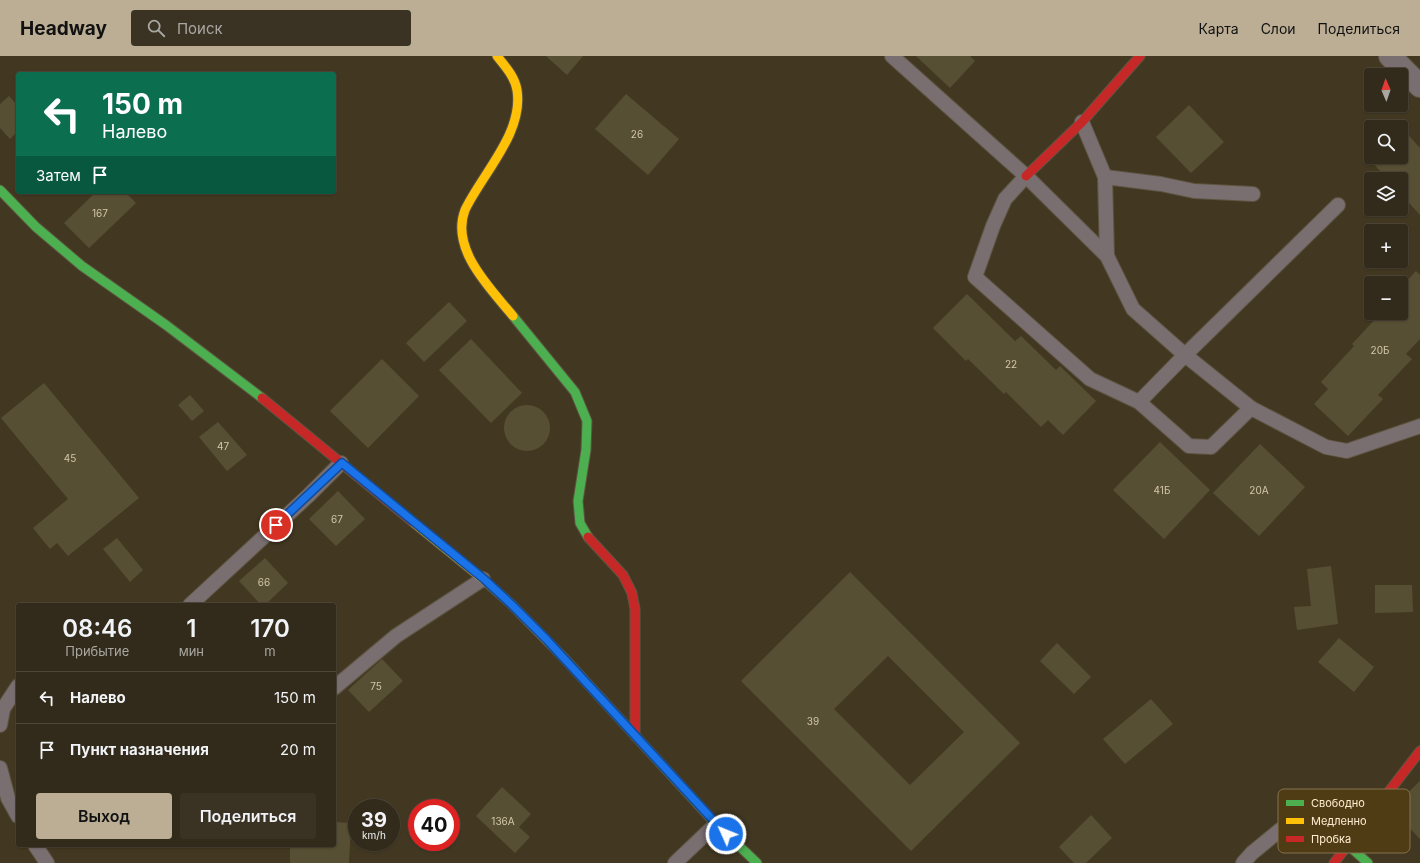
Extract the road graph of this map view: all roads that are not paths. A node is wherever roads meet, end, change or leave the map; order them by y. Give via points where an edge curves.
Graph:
1 (497, 56) edge
2 (892, 56) edge
3 (1140, 56) edge
4 (1390, 56) edge
5 (1420, 86) edge
6 (1082, 122) junction
7 (1026, 176) junction
8 (1105, 176) junction
9 (0, 190) edge
10 (1253, 194) dead end
11 (1338, 205) dead end
12 (1107, 256) junction
13 (1185, 355) junction
14 (1139, 402) junction
15 (1252, 408) junction
16 (1420, 426) edge
17 (342, 463) junction
18 (484, 579) junction
19 (192, 603) edge
20 (336, 686) edge
21 (16, 689) edge
22 (0, 725) edge
23 (634, 736) junction
24 (1420, 751) edge
25 (0, 768) edge
26 (1391, 789) edge
27 (16, 812) edge
28 (716, 824) junction
29 (1278, 832) edge
30 (36, 847) edge
31 (1342, 853) edge
32 (1357, 853) edge
33 (47, 863) edge
34 (675, 863) edge
35 (757, 863) edge
36 (1243, 863) edge
37 (1334, 863) edge
38 (1368, 863) edge

1 - 23 street via 512,76 517,90 517,108 498,155 465,208 460,226 465,248 477,271 575,392 587,421 586,450 578,501 580,523 589,539 623,575 632,593 635,609
2 - 7 lane
3 - 6 street
4 - 5 street
6 - 7 street
6 - 8 lane
7 - 12 lane
7 - 14 lane via 1005,200 975,277 1090,378
8 - 10 lane via 1194,191
8 - 12 lane
9 - 17 street via 36,227 82,266 166,325
11 - 13 lane
12 - 13 lane via 1133,309
13 - 14 lane
13 - 15 lane
14 - 15 lane via 1189,446 1211,447
15 - 16 lane via 1326,447 1347,451
17 - 18 street
17 - 19 lane
18 - 20 lane via 396,636
18 - 23 street via 547,640
21 - 22 lane via 3,709
23 - 28 street
24 - 26 street
25 - 27 lane via 8,798
28 - 34 lane
28 - 35 street
29 - 36 lane
30 - 33 lane
31 - 37 street
32 - 38 street

